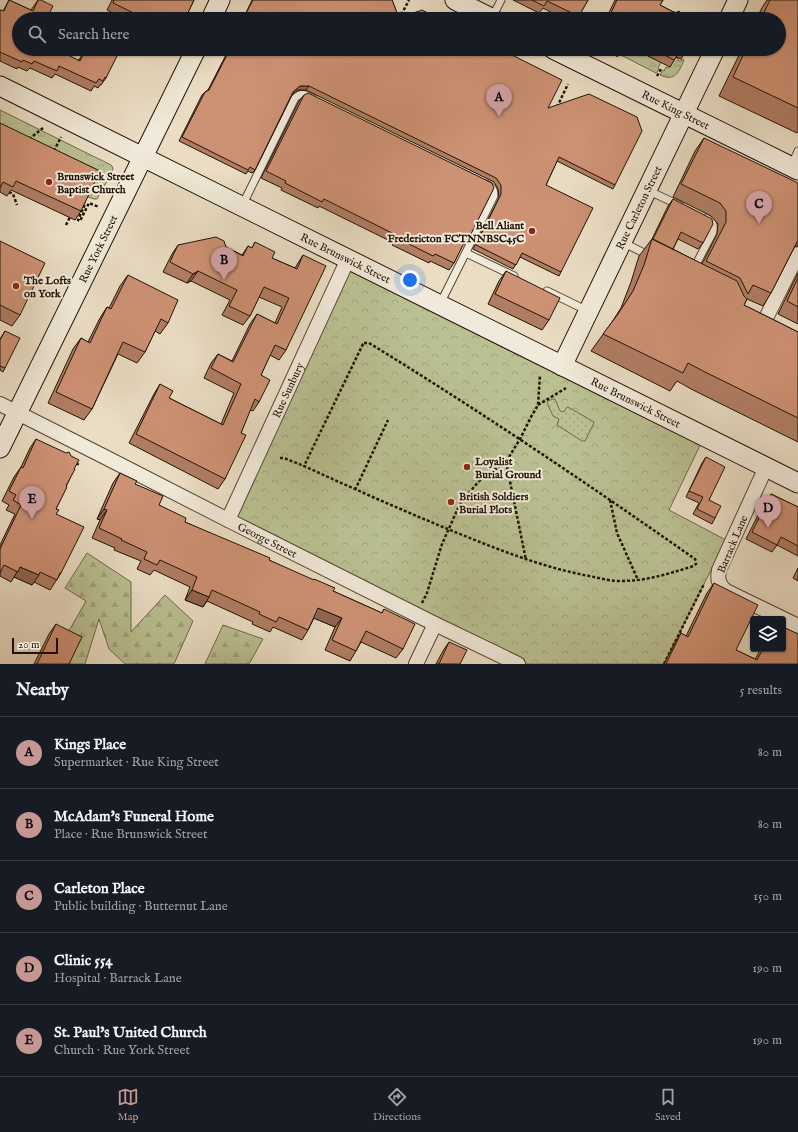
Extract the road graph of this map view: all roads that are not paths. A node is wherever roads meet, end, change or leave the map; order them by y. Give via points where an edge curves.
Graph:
1 (220, 0) edge
2 (455, 0) edge
3 (501, 0) edge
4 (738, 0) edge
5 (214, 12) edge
6 (478, 12) edge
7 (495, 12) edge
8 (732, 12) edge
9 (193, 56) edge
10 (567, 56) edge
11 (712, 56) edge
12 (0, 86) edge
13 (318, 102) edge
14 (684, 113) junction
15 (143, 158) junction
16 (796, 163) edge
17 (478, 180) edge
18 (647, 190) junction
19 (242, 206) junction
20 (683, 207) edge
21 (696, 213) edge
22 (622, 242) junction
23 (466, 252) junction
24 (798, 254) edge
25 (348, 260) junction
26 (657, 260) edge
27 (690, 276) edge
28 (522, 279) edge
29 (542, 289) edge
30 (439, 305) junction
31 (588, 311) junction
32 (764, 324) edge
33 (562, 366) junction
34 (0, 404) edge
35 (17, 413) junction
36 (0, 448) edge
37 (766, 468) junction
38 (798, 483) edge
39 (228, 520) junction
40 (435, 624) junction
41 (798, 626) edge
42 (416, 664) edge
43 (518, 664) edge

1 - 5 main road
2 - 6 main road
3 - 7 lane
4 - 8 main road
9 - 15 main road, Rue York Street
10 - 14 main road, Rue King Street
11 - 14 main road, Rue Carleton Street
12 - 15 main road, Rue Brunswick Street
13 - 19 lane via 304,94 295,98
14 - 16 main road, Rue King Street
14 - 18 main road, Rue Carleton Street
15 - 19 main road, Rue Brunswick Street
15 - 35 main road, Rue York Street
17 - 23 lane via 491,186 494,196
18 - 20 lane
18 - 22 main road, Rue Carleton Street
19 - 25 main road, Rue Brunswick Street
21 - 27 lane via 714,226
22 - 26 lane
22 - 31 main road, Rue Carleton Street
23 - 28 lane
23 - 30 lane
24 - 32 street
25 - 30 main road, Rue Brunswick Street
25 - 39 street, Rue Sunbury
29 - 31 lane
30 - 33 main road, Rue Brunswick Street
31 - 33 main road, Rue Carleton Street
33 - 37 main road, Rue Brunswick Street
34 - 35 street, George Street
35 - 36 main road, Rue York Street
35 - 39 street, George Street
37 - 38 main road, Rue Brunswick Street
37 - 41 street, Barrack Lane via 719,570 718,582 726,591
39 - 40 street, George Street
40 - 42 street
40 - 43 street, George Street

